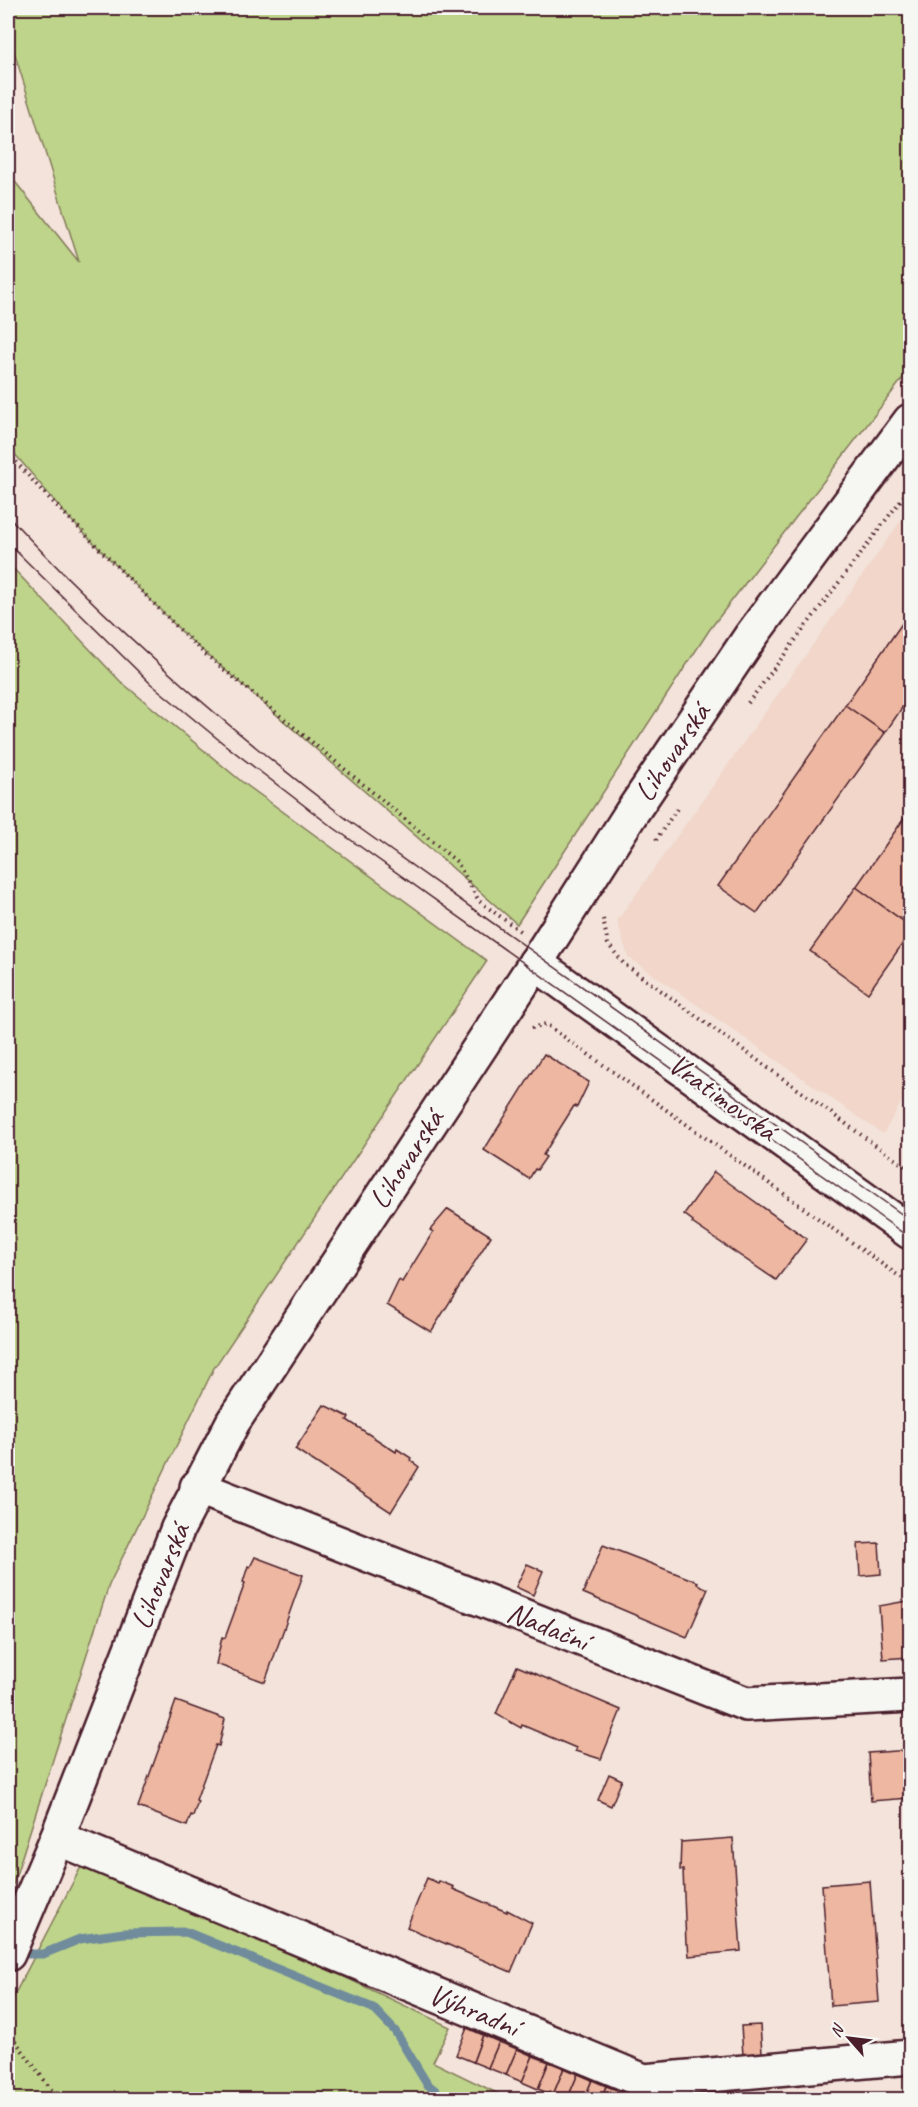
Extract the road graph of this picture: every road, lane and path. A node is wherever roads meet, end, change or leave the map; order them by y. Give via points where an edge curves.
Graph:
1 (910, 421) edge
2 (8, 453) edge
3 (910, 488) edge
4 (746, 706) dead end
5 (681, 803) dead end
6 (655, 842) dead end
7 (609, 909) dead end
8 (540, 956) junction
9 (528, 1030) dead end
10 (910, 1170) edge
11 (910, 1232) edge
12 (910, 1284) edge
13 (197, 1488) junction
14 (910, 1695) edge
15 (57, 1838) junction
16 (8, 1954) edge
17 (8, 2031) edge
18 (910, 2057) edge
19 (59, 2100) edge

1 - 8 street, Lihovarská via 751,636
2 - 8 path via 198,648 457,862 479,901
3 - 4 path
5 - 6 path
7 - 10 path via 603,919 608,944 624,964
8 - 11 street, Vratimovská
8 - 13 street, Lihovarská via 233,1422
9 - 12 path via 546,1024
13 - 14 street, Nadační via 746,1704
13 - 15 street, Lihovarská via 161,1567
15 - 16 street, Lihovarská
15 - 18 street, Výhradní via 644,2081
17 - 19 path

